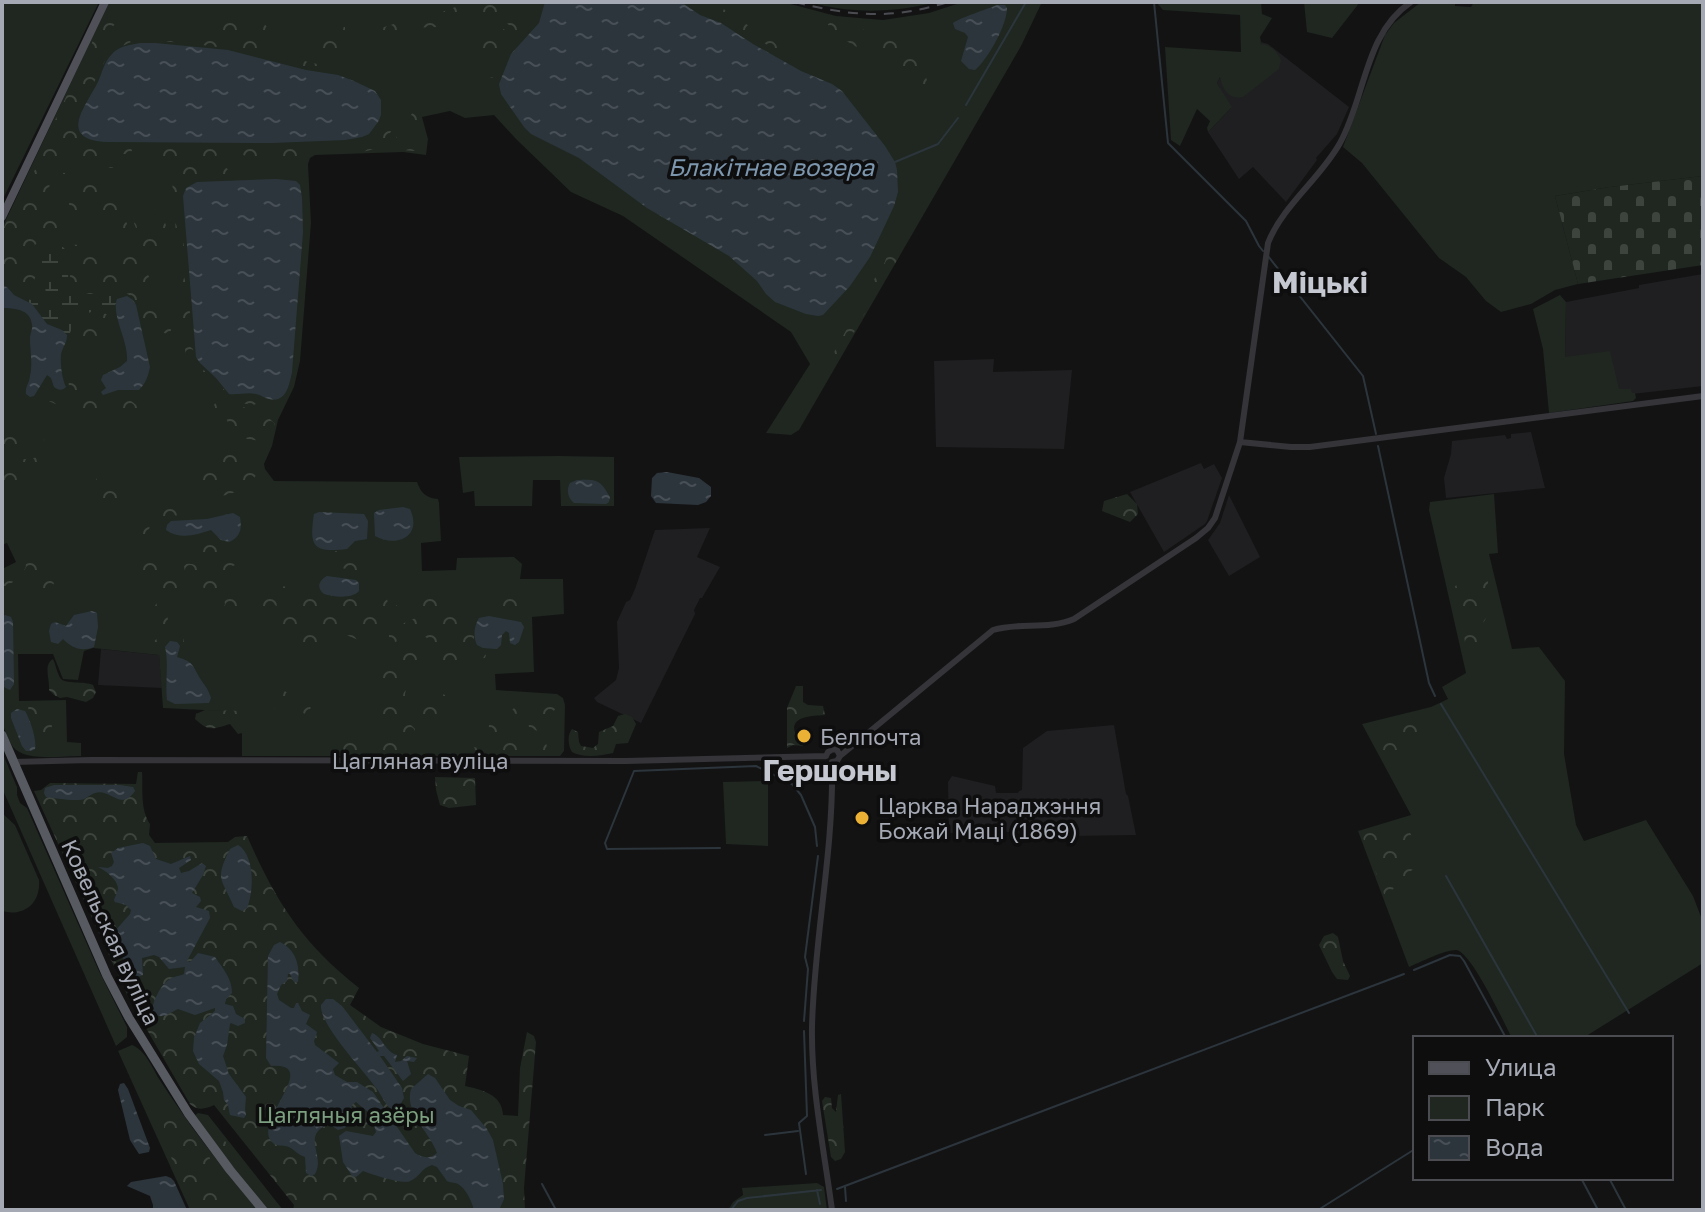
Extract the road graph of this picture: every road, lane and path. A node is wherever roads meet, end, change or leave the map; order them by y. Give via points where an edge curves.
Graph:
1 (105, 2) edge
2 (1411, 2) edge
3 (2, 217) edge
4 (1703, 396) edge
5 (1240, 442) junction
6 (2, 735) edge
7 (826, 756) junction
8 (840, 756) junction
9 (13, 762) junction
10 (832, 762) junction
11 (263, 1210) edge
12 (832, 1210) edge

1 - 3 main road
2 - 5 street via 1384,28 1338,146 1268,243
4 - 5 street via 1310,447
5 - 8 street via 1215,518 1205,531 1074,619 993,630
6 - 9 highway, Ковельская вуліца
7 - 8 street via 833,749
7 - 9 street, Цагляная вуліца
7 - 10 street
8 - 10 street
9 - 11 highway, Ковельская вуліца via 129,1018 188,1113
10 - 12 street via 812,1026 814,1086

